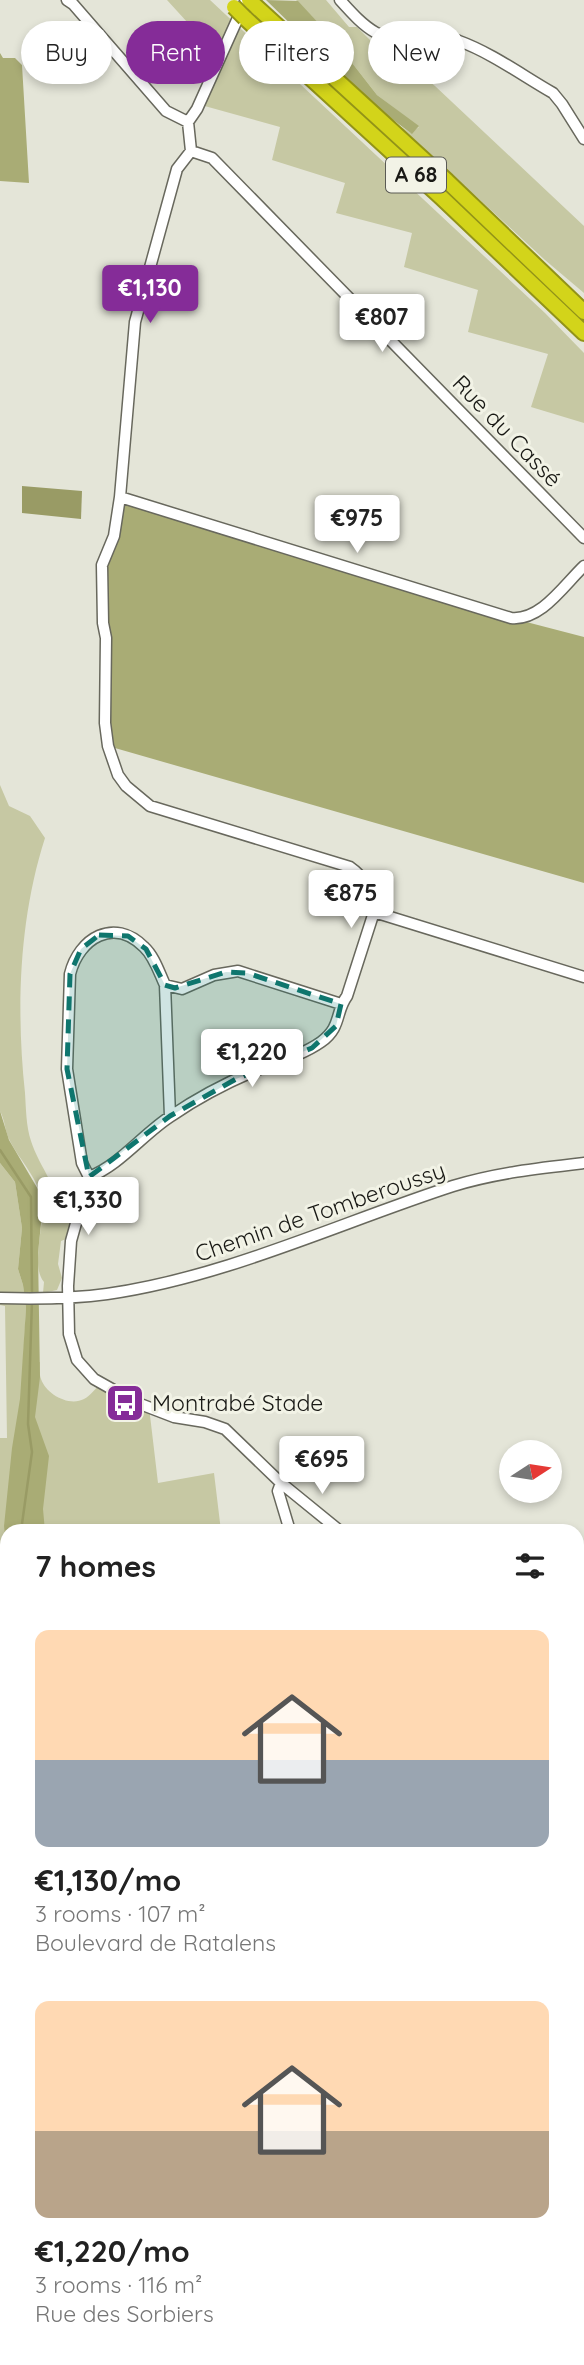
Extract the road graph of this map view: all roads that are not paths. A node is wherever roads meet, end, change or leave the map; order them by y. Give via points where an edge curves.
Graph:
1 (66, 0) edge
2 (340, 0) edge
3 (242, 2) edge
4 (188, 122) junction
5 (584, 139) edge
6 (191, 151) junction
7 (584, 312) edge
8 (584, 333) edge
9 (120, 497) junction
10 (584, 538) edge
11 (584, 566) edge
12 (373, 912) junction
13 (584, 978) edge
14 (165, 985) junction
15 (341, 1004) junction
16 (170, 1116) junction
17 (584, 1163) edge
18 (89, 1177) junction
19 (0, 1298) edge
20 (69, 1298) junction
21 (281, 1483) junction
22 (288, 1524) edge
23 (331, 1524) edge

1 - 4 street via 166,111
2 - 5 street via 379,36 409,41 450,38 473,47 553,93
3 - 4 street
3 - 7 highway, A 68 via 447,181
3 - 8 highway, A 68, bridge via 245,18
4 - 6 street
6 - 9 street via 177,169 135,322
6 - 10 street, Rue du Cassé via 212,158
9 - 11 street via 511,618 535,614
9 - 12 street via 114,536 102,565 105,723 118,775 136,796 159,811 350,867 371,892
12 - 13 street
12 - 15 street
14 - 15 street via 182,989 214,975 238,971
14 - 16 street
14 - 18 street via 146,949 120,933 99,936 80,949 74,960 68,989 67,1069 82,1163
15 - 16 street via 336,1026 322,1041 236,1079
16 - 18 street via 103,1171
17 - 20 street, Chemin de Tomberoussy via 504,1173 453,1186 198,1274
18 - 20 street via 71,1241
19 - 20 street, Chemin de Tomberoussy
20 - 21 street via 72,1349 94,1379 164,1414 225,1429
21 - 22 street via 278,1491
21 - 23 street

